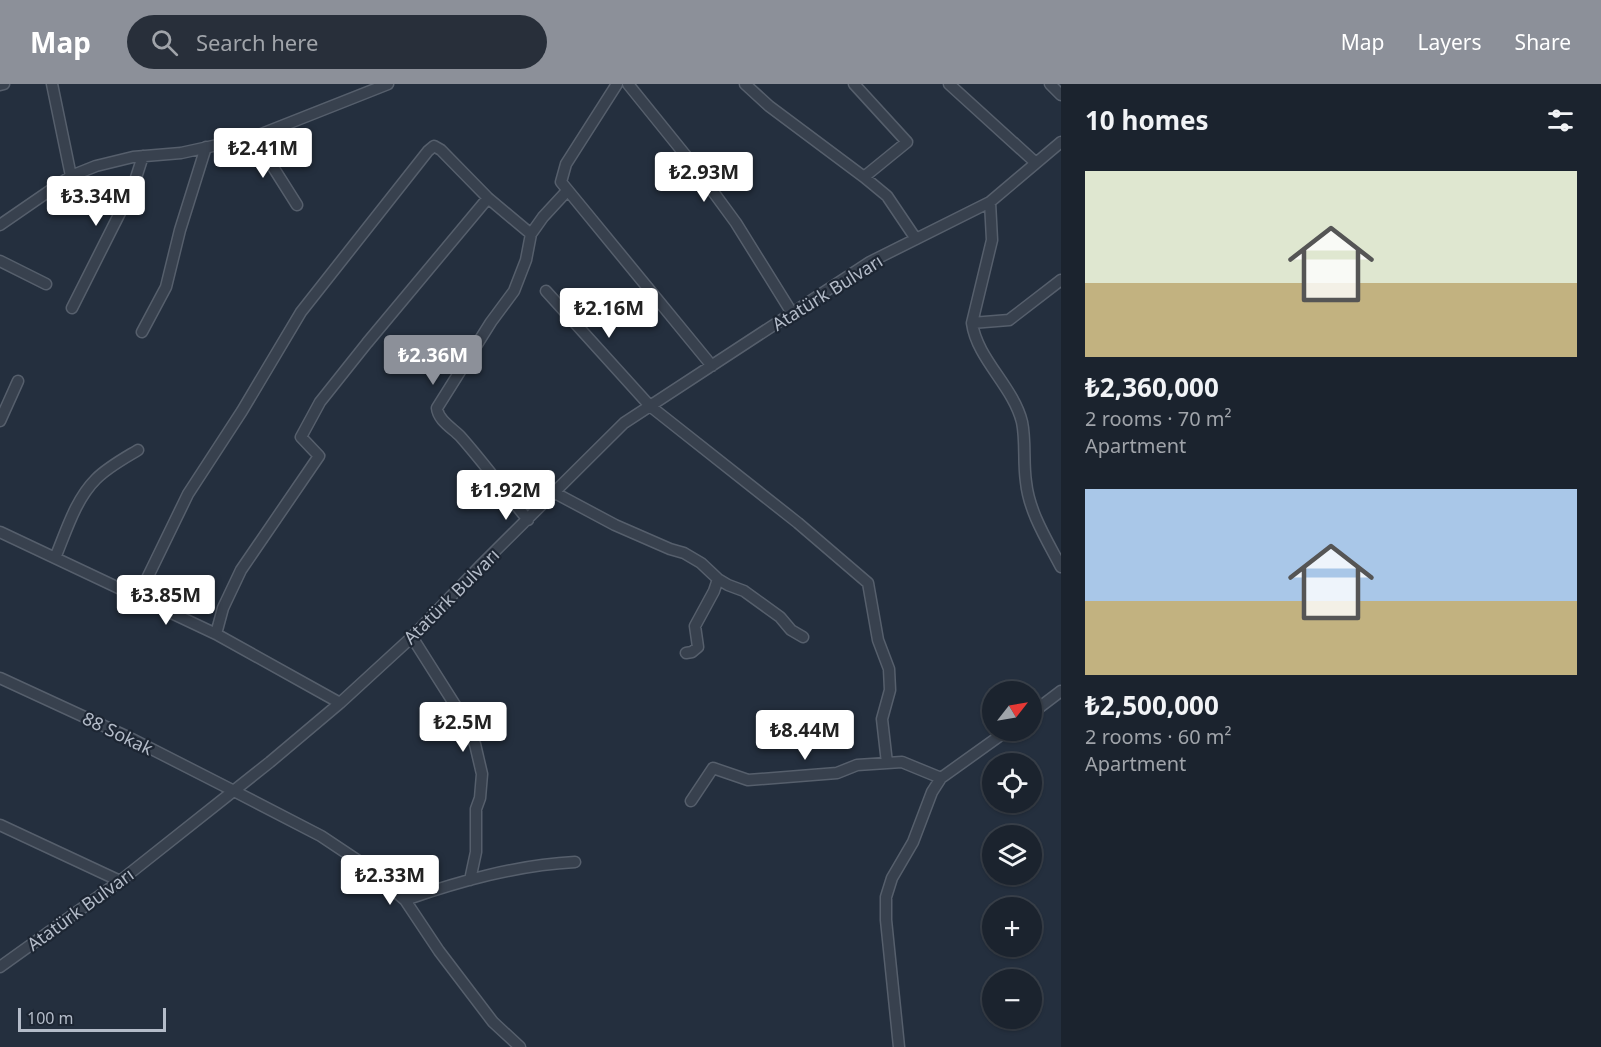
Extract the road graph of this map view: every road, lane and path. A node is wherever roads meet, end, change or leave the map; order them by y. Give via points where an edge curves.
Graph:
1 (52, 84) edge
2 (388, 84) edge
3 (616, 84) edge
4 (628, 84) edge
5 (745, 84) edge
6 (854, 84) edge
7 (949, 84) edge
8 (1050, 84) edge
9 (1061, 95) edge
10 (254, 136) junction
11 (1061, 142) edge
12 (206, 147) junction
13 (143, 156) junction
14 (1036, 164) junction
15 (71, 176) junction
16 (864, 177) junction
17 (567, 191) junction
18 (488, 198) junction
19 (990, 202) junction
20 (297, 205) dead end
21 (0, 225) edge
22 (531, 234) junction
23 (916, 239) junction
24 (0, 261) edge
25 (1061, 280) edge
26 (46, 284) dead end
27 (546, 291) dead end
28 (72, 308) dead end
29 (792, 314) junction
30 (972, 323) junction
31 (141, 332) dead end
32 (712, 366) junction
33 (18, 381) dead end
34 (650, 406) junction
35 (0, 421) edge
36 (138, 450) dead end
37 (555, 493) junction
38 (528, 519) junction
39 (0, 532) edge
40 (55, 558) junction
41 (1061, 567) edge
42 (718, 579) junction
43 (138, 597) junction
44 (216, 634) junction
45 (411, 637) junction
46 (803, 637) dead end
47 (686, 653) dead end
48 (0, 678) edge
49 (1061, 691) edge
50 (340, 703) junction
51 (1042, 705) edge
52 (993, 741) edge
53 (887, 763) junction
54 (941, 778) junction
55 (234, 791) junction
56 (691, 801) dead end
57 (0, 825) edge
58 (575, 862) dead end
59 (470, 880) junction
60 (120, 881) junction
61 (405, 900) junction
62 (0, 968) edge
63 (520, 1047) edge
64 (899, 1047) edge

1 - 15 street
2 - 10 street
3 - 17 street via 566,164 561,182
4 - 29 street via 736,223
5 - 16 street
6 - 16 street via 907,142
7 - 14 street
8 - 9 street
10 - 12 street
10 - 20 street
11 - 14 street, Atatürk Bulvarı
12 - 13 street
12 - 31 street via 166,287
13 - 15 street
13 - 28 street via 133,187
14 - 19 street, Atatürk Bulvarı
15 - 21 street
16 - 23 street via 887,196
17 - 22 street
17 - 32 street
18 - 22 street
18 - 43 street via 441,150 434,146 428,151 301,312 188,494
18 - 44 street via 320,402 301,437 320,456 241,570
19 - 23 street, Atatürk Bulvarı
19 - 30 street via 992,240
22 - 38 street via 514,291 437,408 442,419
23 - 29 street, Atatürk Bulvarı via 870,262
24 - 26 street
25 - 30 street via 1009,320
27 - 34 street
29 - 32 street, Atatürk Bulvarı
30 - 41 street via 1022,421 1030,504
32 - 34 street, Atatürk Bulvarı
33 - 35 street
34 - 37 street, Atatürk Bulvarı via 624,423
34 - 53 street via 868,583 878,640 889,669 890,690 882,719
36 - 40 street via 90,486
37 - 38 street, Atatürk Bulvarı
37 - 42 street via 615,525 684,553
38 - 45 street, Atatürk Bulvarı
39 - 40 street
40 - 43 street
42 - 46 street via 744,591
42 - 47 street via 695,626 698,647
43 - 44 street
44 - 50 street
45 - 50 street, Atatürk Bulvarı
45 - 59 street via 462,716 475,744 482,774
48 - 55 street, 88 Sokak
49 - 51 street
50 - 55 street, Atatürk Bulvarı
52 - 54 street
53 - 54 street via 902,762
53 - 56 street via 857,765 837,773 748,780 713,768
54 - 64 street via 886,897
55 - 60 street, Atatürk Bulvarı
55 - 61 street, 88 Sokak via 321,836 366,866
57 - 60 street
58 - 59 street via 549,863
59 - 61 street
60 - 62 street, Atatürk Bulvarı
61 - 63 street, 88 Sokak via 493,1022

